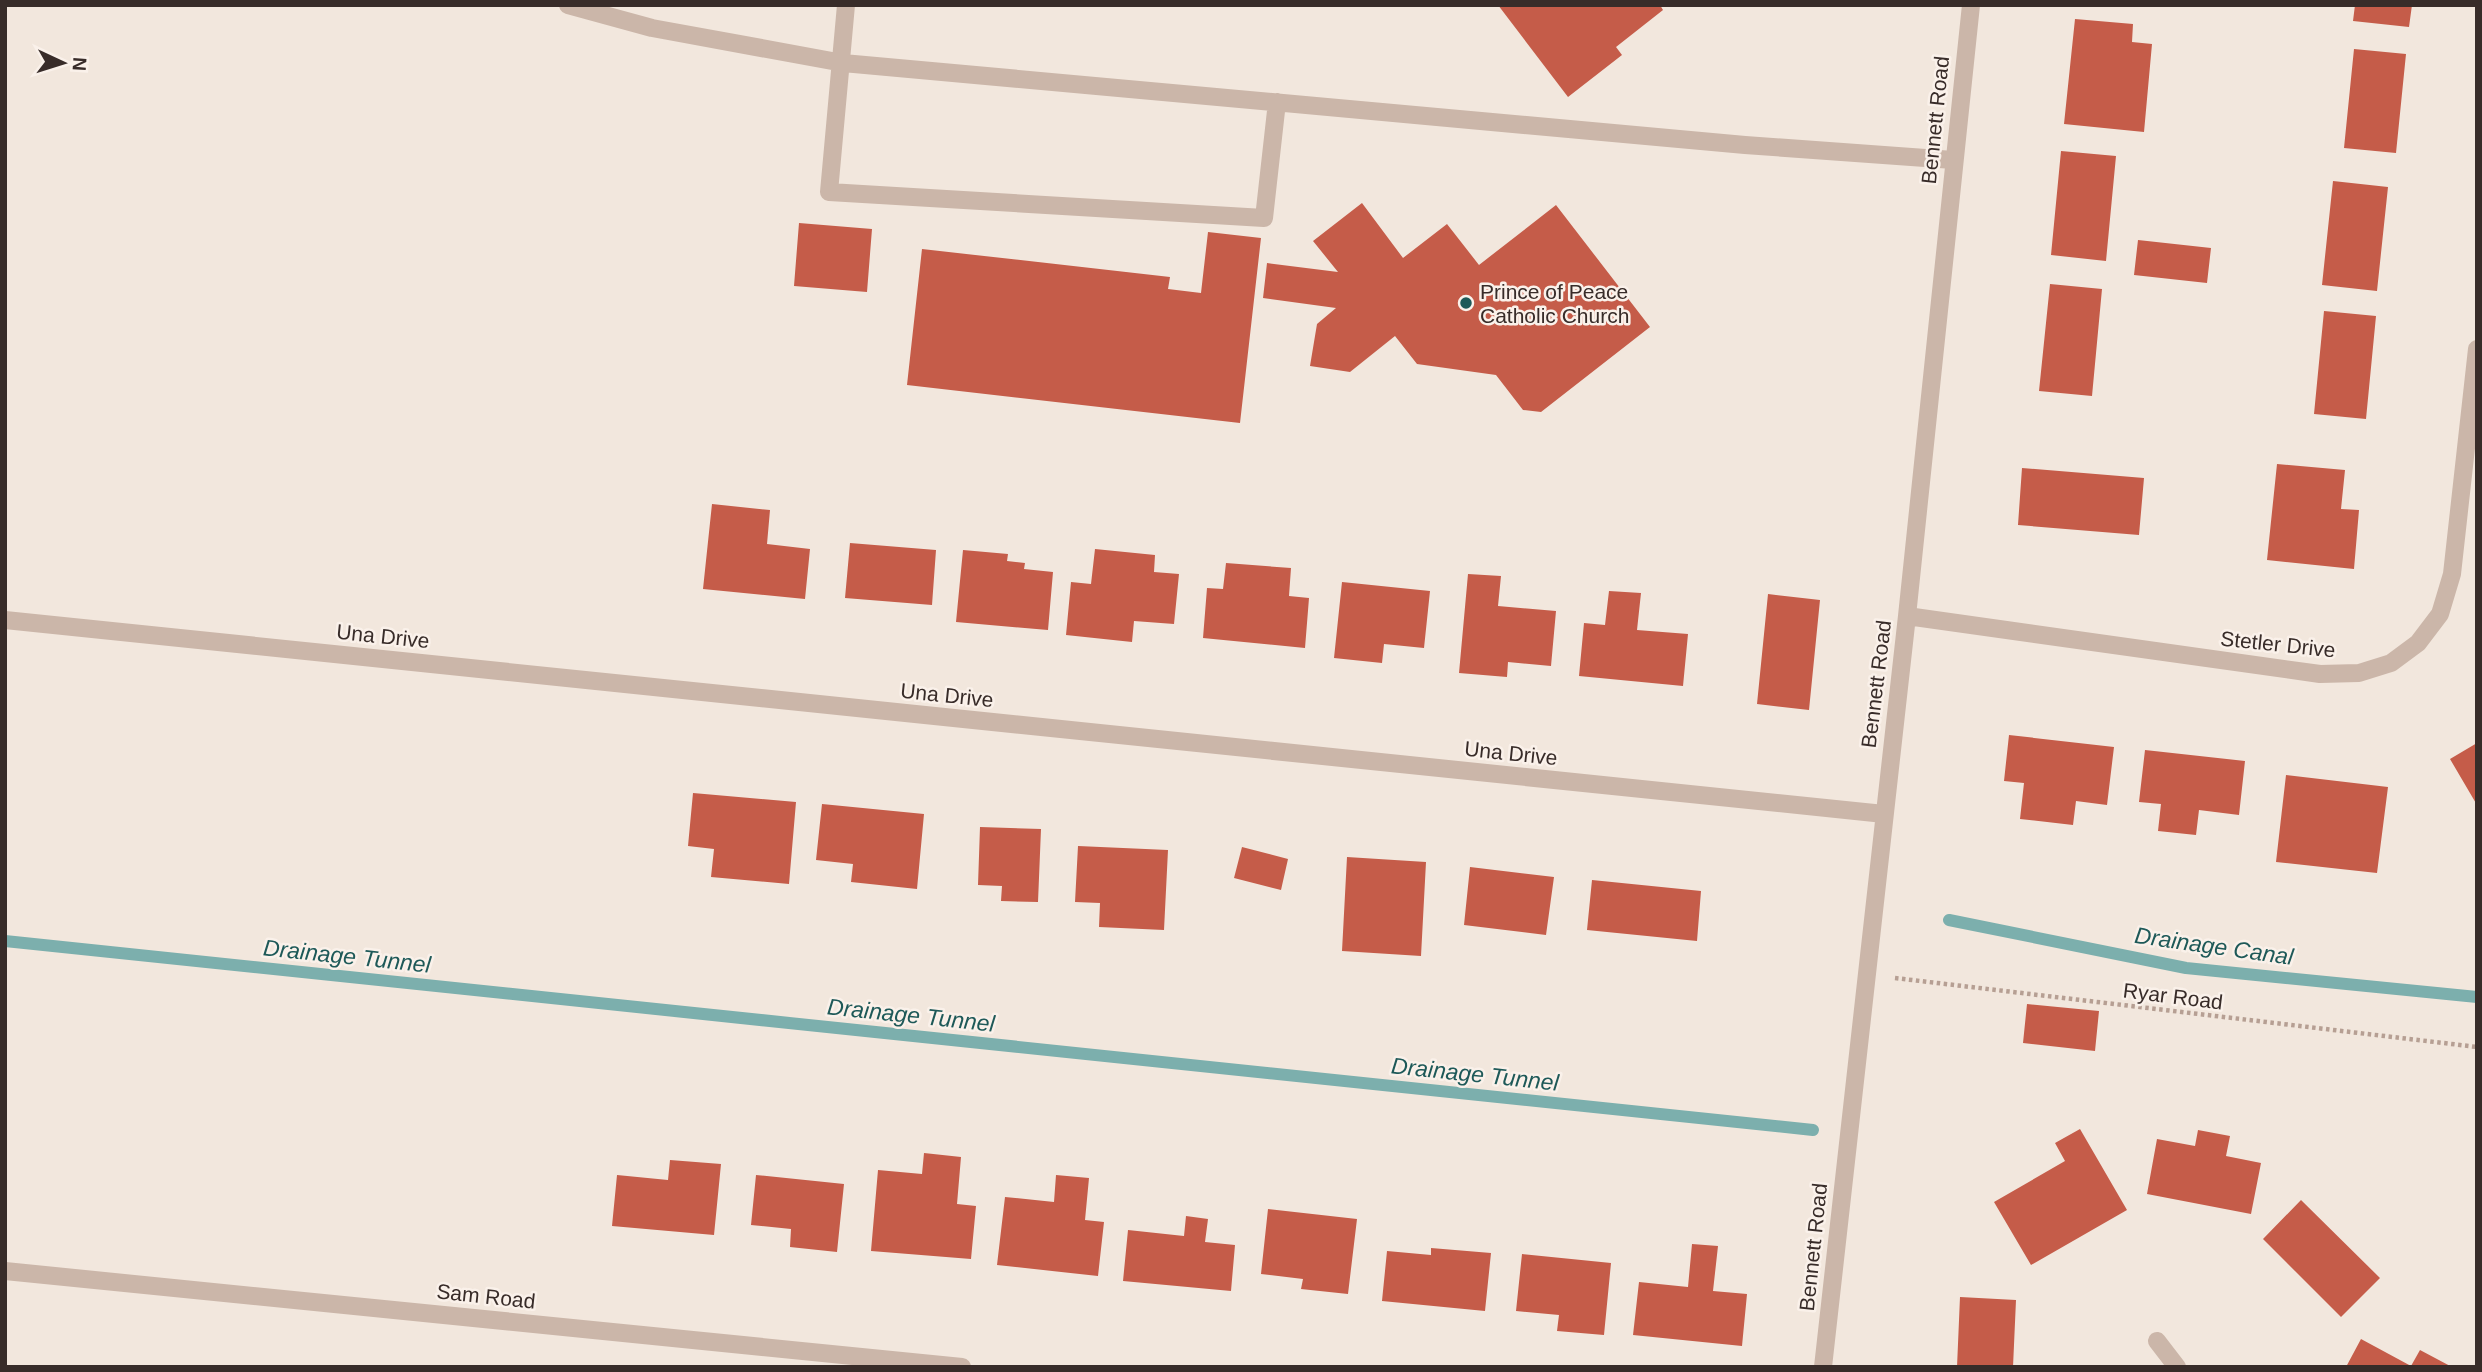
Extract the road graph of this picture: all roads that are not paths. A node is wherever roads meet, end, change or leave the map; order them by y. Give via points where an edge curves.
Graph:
1 (568, 5) edge
2 (846, 5) edge
3 (1971, 5) edge
4 (843, 63) junction
5 (1277, 102) junction
6 (1953, 160) junction
7 (2477, 349) edge
8 (1907, 616) junction
9 (5, 620) edge
10 (1884, 814) junction
11 (5, 1270) edge
12 (2157, 1341) dead end
13 (962, 1367) edge
14 (1823, 1367) edge
15 (2177, 1367) edge

1 - 4 street via 652,28
2 - 4 street
3 - 6 street, Bennett Road
4 - 5 street
4 - 5 street via 829,192 1264,218
5 - 6 street
6 - 8 street, Bennett Road
7 - 8 street, Stetler Drive via 2452,574 2440,614 2418,643 2391,663 2359,673 2320,674
8 - 10 street, Bennett Road
9 - 10 street, Una Drive
10 - 14 street, Bennett Road
11 - 13 street, Sam Road
12 - 15 street

